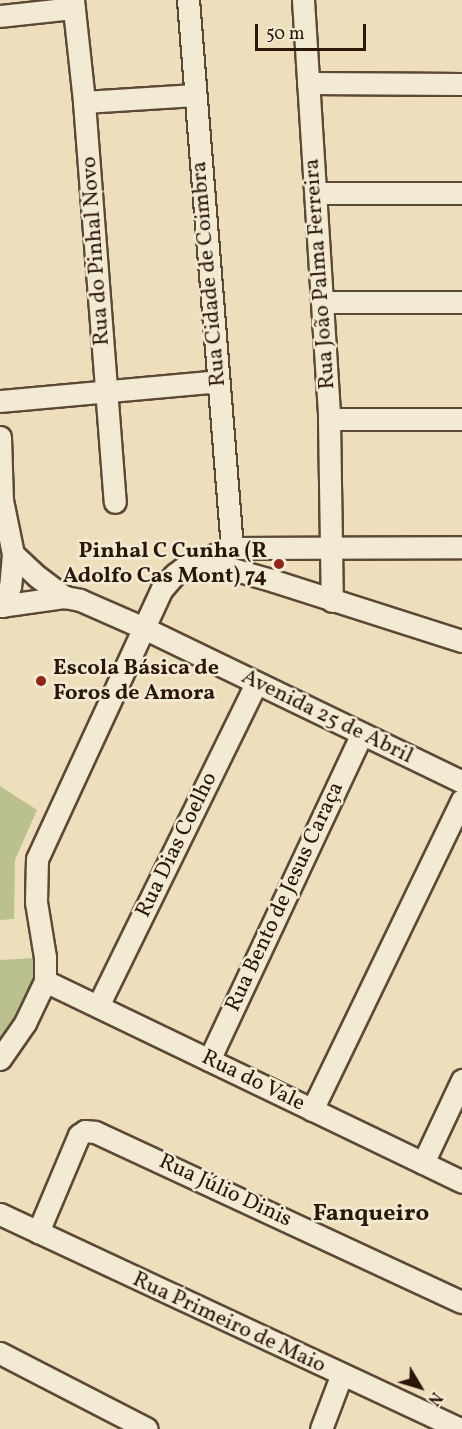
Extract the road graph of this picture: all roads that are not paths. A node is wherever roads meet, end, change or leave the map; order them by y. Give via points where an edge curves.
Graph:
1 (188, 0) edge
2 (303, 0) edge
3 (74, 4) edge
4 (0, 15) edge
5 (308, 83) junction
6 (462, 84) edge
7 (195, 95) junction
8 (84, 102) junction
9 (316, 193) junction
10 (462, 193) edge
11 (323, 302) junction
12 (462, 302) edge
13 (218, 381) junction
14 (106, 391) junction
15 (0, 401) edge
16 (329, 419) junction
17 (462, 419) edge
18 (0, 437) edge
19 (1, 500) edge
20 (115, 502) dead end
21 (331, 547) junction
22 (462, 547) edge
23 (232, 548) junction
24 (13, 554) junction
25 (201, 560) junction
26 (65, 597) junction
27 (332, 601) junction
28 (2, 606) edge
29 (144, 628) junction
30 (462, 641) edge
31 (256, 683) junction
32 (362, 734) junction
33 (462, 782) edge
34 (462, 800) edge
35 (45, 981) junction
36 (98, 1006) junction
37 (0, 1059) edge
38 (209, 1060) junction
39 (462, 1080) edge
40 (312, 1110) junction
41 (423, 1163) junction
42 (462, 1182) edge
43 (0, 1214) edge
44 (38, 1232) junction
45 (462, 1302) edge
46 (0, 1353) edge
47 (341, 1376) junction
48 (147, 1429) edge
49 (321, 1429) edge
50 (460, 1429) edge

1 - 7 street, Rua Cidade de Coimbra
2 - 5 street, Rua João Palma Ferreira
3 - 4 street
3 - 8 street, Rua do Pinhal Novo
5 - 6 street
5 - 9 street, Rua João Palma Ferreira
7 - 8 street
7 - 13 street, Rua Cidade de Coimbra
8 - 14 street, Rua do Pinhal Novo
9 - 10 street
9 - 11 street, Rua João Palma Ferreira
11 - 12 street
11 - 16 street, Rua João Palma Ferreira
13 - 14 street
13 - 23 street, Rua Cidade de Coimbra
14 - 15 street
14 - 20 street, Rua do Pinhal Novo
16 - 17 street
16 - 21 street, Rua João Palma Ferreira
18 - 19 street
19 - 24 street
21 - 22 street
21 - 23 street
21 - 27 street, Rua João Palma Ferreira
23 - 25 street
24 - 26 street, Avenida 25 de Abril
24 - 28 street via 10,586
25 - 27 street
25 - 29 street via 186,566 162,589
26 - 28 street
26 - 29 street, Avenida 25 de Abril
27 - 30 street
29 - 31 street, Avenida 25 de Abril
29 - 35 street via 37,859 36,891
31 - 32 street, Avenida 25 de Abril
31 - 36 street, Rua Dias Coelho
32 - 33 street, Avenida 25 de Abril
32 - 38 street, Rua Bento de Jesus Caraça
34 - 40 street
35 - 36 street, Rua do Vale
35 - 37 street via 25,1023
36 - 38 street, Rua do Vale
38 - 40 street, Rua do Vale
39 - 41 street
40 - 41 street, Rua do Vale
41 - 42 street, Rua do Vale
43 - 44 street, Rua Primeiro de Maio
44 - 45 street, Rua Júlio Dinis via 74,1143 85,1131 96,1132
44 - 47 street, Rua Primeiro de Maio
46 - 48 street
47 - 49 street
47 - 50 street, Rua Primeiro de Maio

